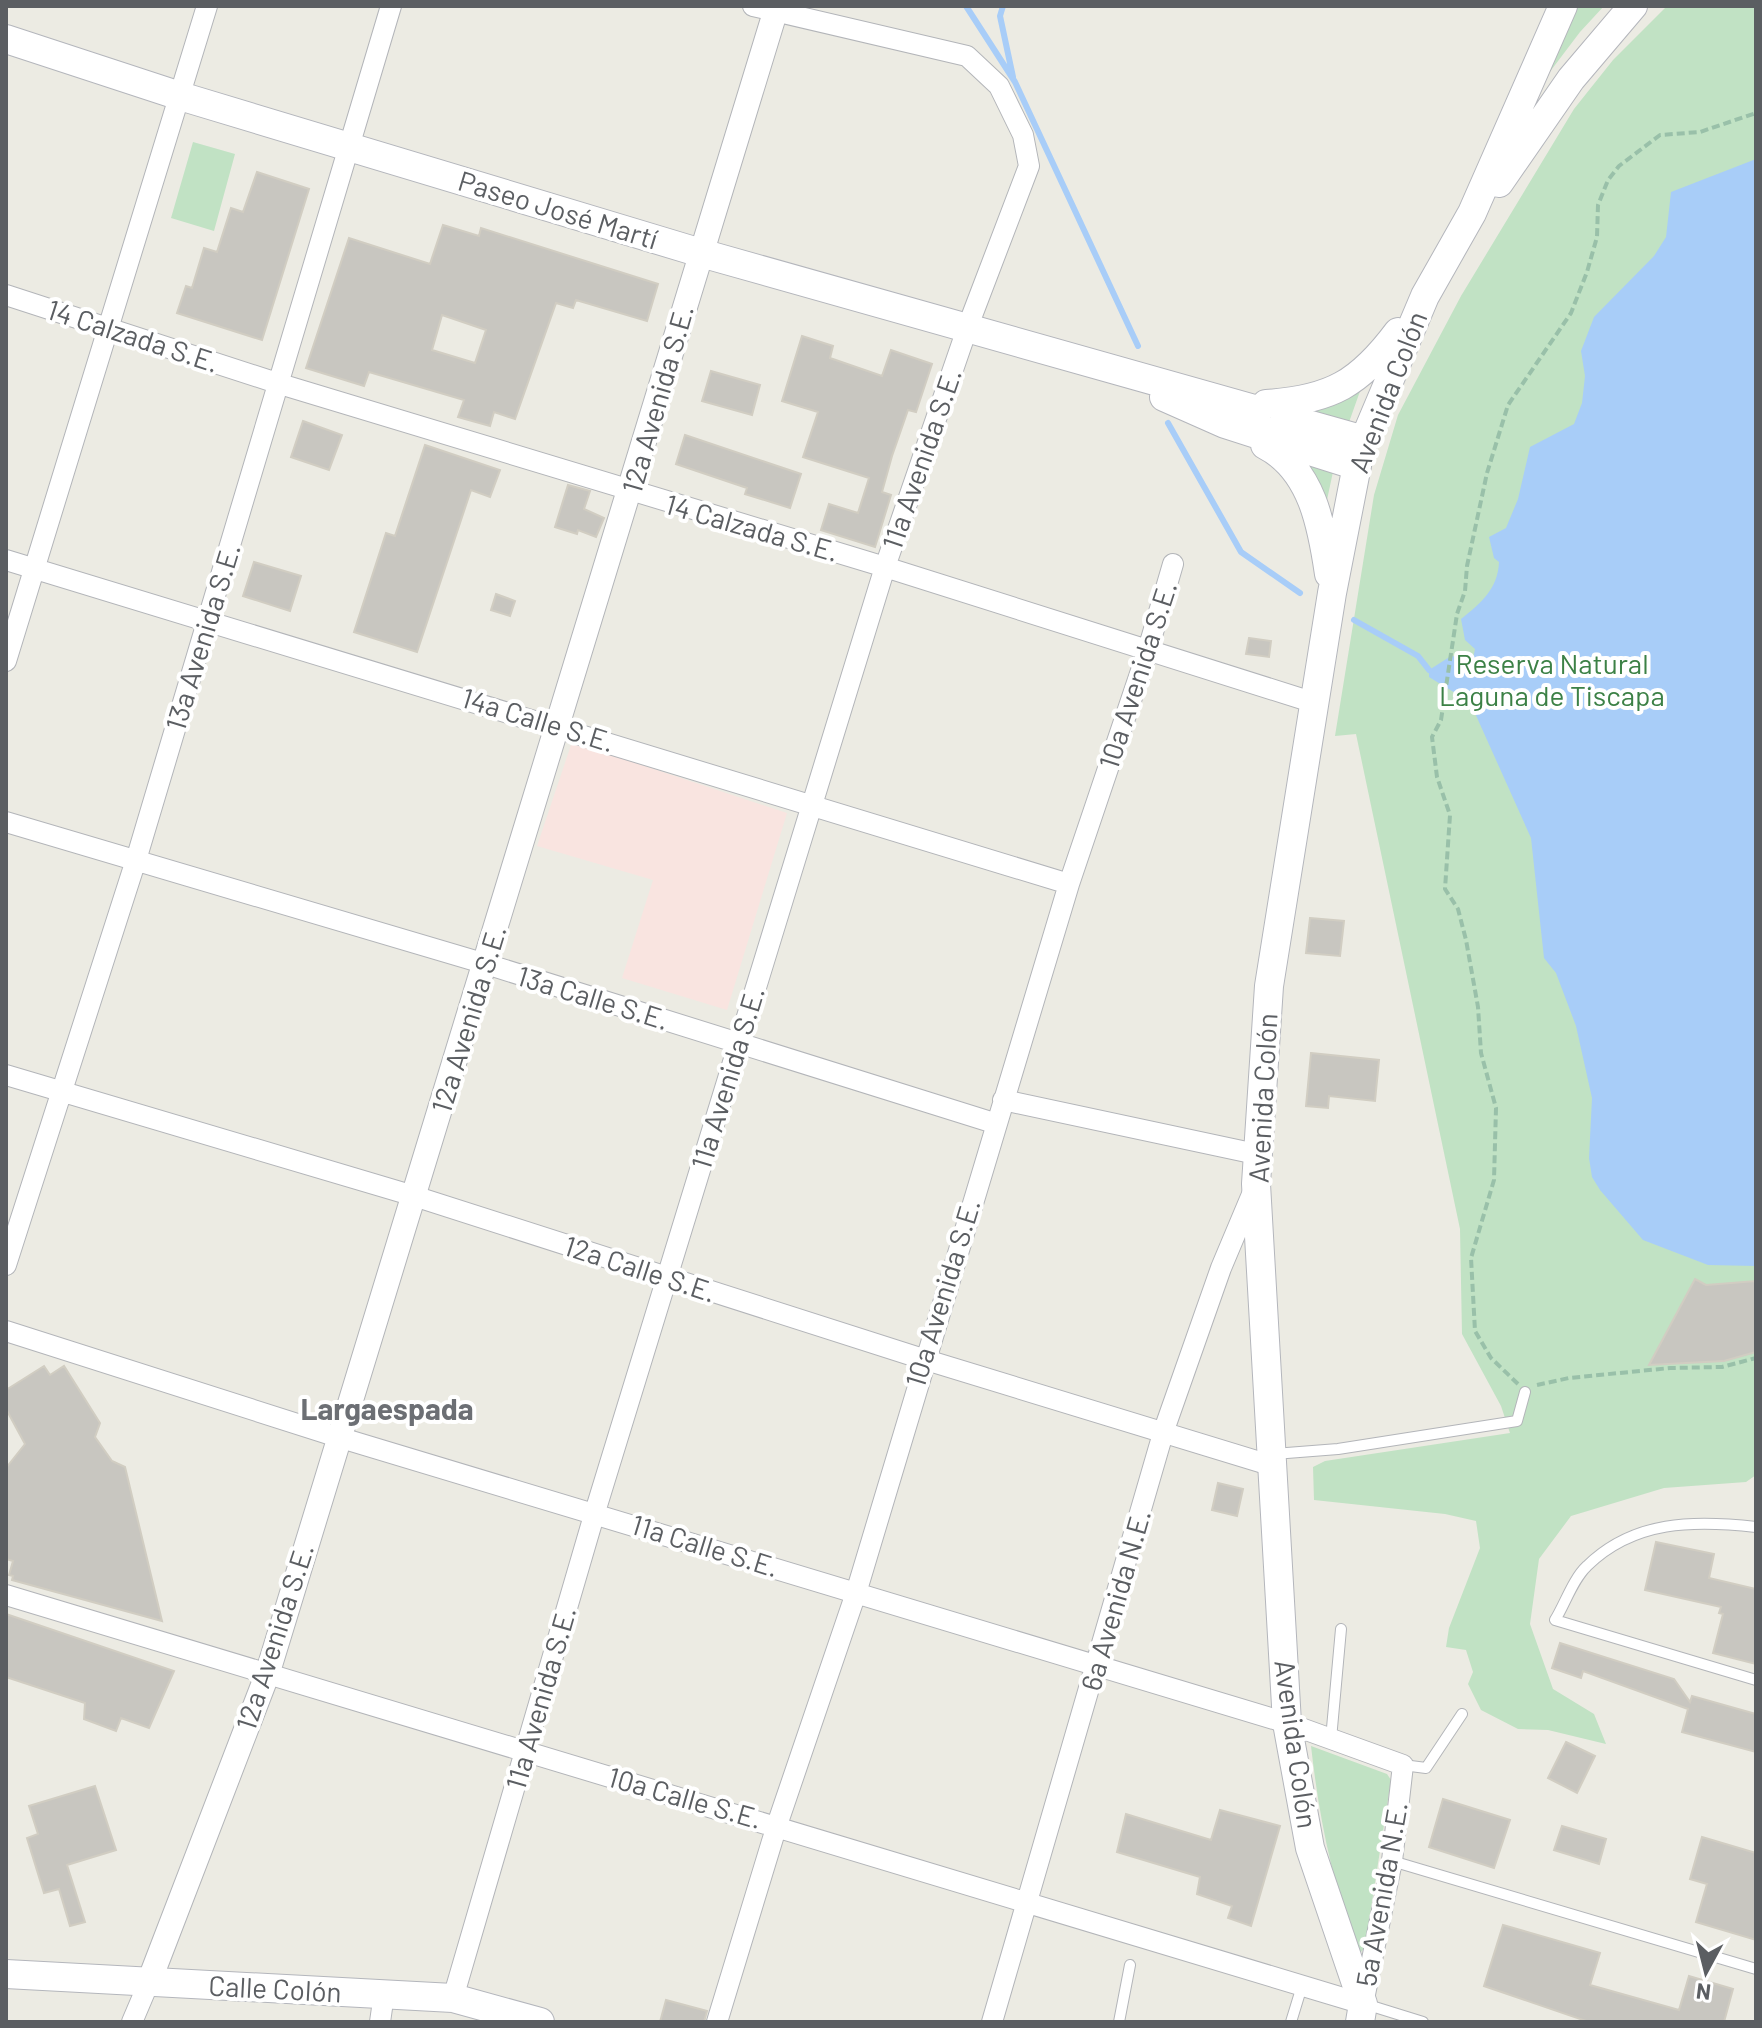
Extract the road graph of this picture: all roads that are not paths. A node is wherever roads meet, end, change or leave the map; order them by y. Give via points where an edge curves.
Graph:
1 (207, 6) edge
2 (391, 6) edge
3 (1563, 6) edge
4 (1633, 6) edge
5 (768, 8) edge
6 (6, 39) edge
7 (180, 96) junction
8 (350, 149) junction
9 (1472, 213) junction
10 (701, 253) junction
11 (6, 295) edge
12 (1425, 296) junction
13 (968, 326) junction
14 (111, 327) junction
15 (1114, 372) junction
16 (280, 384) junction
17 (1250, 405) junction
18 (1225, 424) junction
19 (1360, 453) junction
20 (631, 492) junction
21 (6, 560) edge
22 (1173, 564) dead end
23 (885, 567) junction
24 (34, 570) junction
25 (1332, 593) junction
26 (207, 622) junction
27 (1147, 653) junction
28 (6, 661) edge
29 (1315, 703) junction
30 (559, 726) junction
31 (810, 807) junction
32 (6, 822) edge
33 (136, 860) junction
34 (1069, 884) junction
35 (486, 964) junction
36 (739, 1043) junction
37 (6, 1075) edge
38 (62, 1092) junction
39 (1003, 1100) junction
40 (994, 1123) junction
41 (1256, 1154) junction
42 (1256, 1184) junction
43 (414, 1196) junction
44 (6, 1265) edge
45 (665, 1278) junction
46 (6, 1331) edge
47 (923, 1359) junction
48 (1525, 1392) road end
49 (1164, 1430) junction
50 (338, 1437) junction
51 (1272, 1460) junction
52 (595, 1512) junction
53 (1756, 1527) edge
54 (856, 1593) junction
55 (6, 1595) edge
56 (1341, 1629) dead end
57 (1098, 1665) junction
58 (267, 1675) junction
59 (1756, 1680) edge
60 (1462, 1714) dead end
61 (1287, 1723) junction
62 (1331, 1739) junction
63 (526, 1753) junction
64 (1403, 1765) junction
65 (777, 1825) junction
66 (1392, 1861) junction
67 (1026, 1902) junction
68 (1130, 1965) dead end
69 (1756, 1969) edge
70 (6, 1974) edge
71 (149, 1982) junction
72 (1302, 1986) junction
73 (384, 1994) junction
74 (453, 1998) junction
75 (1362, 2013) edge
76 (132, 2022) edge
77 (380, 2022) edge
78 (540, 2022) edge
79 (717, 2022) edge
80 (992, 2022) edge
81 (1119, 2022) edge
82 (1291, 2022) edge
83 (1423, 2022) edge

1 - 7 street
2 - 8 street, 13a Avenida S.E.
3 - 9 main road, Avenida Colón
4 - 9 main road, Avenida Colón via 1571,79 1508,173
5 - 10 street, 12a Avenida S.E.
5 - 13 street, 11a Avenida S.E. via 967,56 999,86 1023,135 1029,166
6 - 7 main road, Paseo José Martí
7 - 8 main road, Paseo José Martí
7 - 14 street
8 - 10 main road, Paseo José Martí
8 - 16 street, 13a Avenida S.E.
9 - 12 main road, Avenida Colón
10 - 13 main road, Paseo José Martí
10 - 20 street, 12a Avenida S.E.
11 - 14 street, 14 Calzada S.E.
12 - 17 main road via 1364,374 1318,396
12 - 19 main road, Avenida Colón
13 - 15 main road, Paseo José Martí
13 - 23 street, 11a Avenida S.E.
14 - 16 street, 14 Calzada S.E.
14 - 24 street
15 - 17 main road, Paseo José Martí
15 - 18 main road, Paseo José Martí
16 - 20 street, 14 Calzada S.E.
16 - 26 street, 13a Avenida S.E.
17 - 19 main road, Paseo José Martí
18 - 19 main road, Paseo José Martí
18 - 25 main road via 1279,452 1300,475 1323,537
19 - 25 main road, Avenida Colón
20 - 23 street, 14 Calzada S.E.
20 - 30 street, 12a Avenida S.E.
21 - 24 street, 14a Calle S.E.
22 - 27 street, 10a Avenida S.E.
23 - 27 street, 14 Calzada S.E.
23 - 31 street, 11a Avenida S.E.
24 - 26 street, 14a Calle S.E.
24 - 28 street
25 - 29 main road, Avenida Colón
26 - 30 street, 14a Calle S.E.
26 - 33 street, 13a Avenida S.E.
27 - 29 street, 14 Calzada S.E.
27 - 34 street, 10a Avenida S.E.
29 - 41 main road, Avenida Colón via 1269,986
30 - 31 street, 14a Calle S.E.
30 - 35 street, 12a Avenida S.E.
31 - 34 street, 14a Calle S.E.
31 - 36 street, 11a Avenida S.E.
32 - 33 street, 13a Calle S.E.
33 - 35 street, 13a Calle S.E.
33 - 38 street, 13a Avenida S.E.
34 - 39 street, 10a Avenida S.E.
35 - 36 street, 13a Calle S.E.
35 - 43 street, 12a Avenida S.E.
36 - 40 street, 13a Calle S.E.
36 - 45 street, 11a Avenida S.E.
37 - 38 street, 12a Calle S.E.
38 - 43 street, 12a Calle S.E.
38 - 44 street, 13a Avenida S.E.
39 - 40 street, 10a Avenida S.E.
39 - 41 street
40 - 47 street, 10a Avenida S.E.
41 - 42 main road, Avenida Colón
42 - 49 street, 6a Avenida N.E.
42 - 51 main road, Avenida Colón
43 - 45 street, 12a Calle S.E.
43 - 50 street, 12a Avenida S.E.
45 - 47 street, 12a Calle S.E.
45 - 52 street, 11a Avenida S.E.
46 - 50 street, 11a Calle S.E.
47 - 49 street, 12a Calle S.E.
47 - 54 street, 10a Avenida S.E.
48 - 51 lane via 1517,1421
49 - 51 street, 12a Calle S.E.
49 - 57 street, 6a Avenida N.E.
50 - 52 street, 11a Calle S.E.
50 - 58 street, 12a Avenida S.E.
51 - 61 main road, Avenida Colón
52 - 54 street, 11a Calle S.E.
52 - 63 street, 11a Avenida S.E.
53 - 59 lane via 1717,1523 1641,1530 1586,1567 1555,1620
54 - 57 street, 11a Calle S.E.
54 - 65 street, 10a Avenida S.E.
55 - 58 street, 10a Calle S.E.
56 - 62 lane
57 - 61 street, 11a Calle S.E.
57 - 67 street, 6a Avenida N.E.
58 - 63 street, 10a Calle S.E.
58 - 71 street, 12a Avenida S.E.
60 - 64 lane via 1426,1768
61 - 62 street, 11a Calle S.E.
61 - 75 main road, Avenida Colón via 1310,1848
62 - 64 street, 11a Calle S.E.
63 - 65 street, 10a Calle S.E.
63 - 74 street, 11a Avenida S.E.
64 - 66 street, 5a Avenida N.E.
65 - 67 street, 10a Calle S.E.
65 - 79 street, 10a Avenida S.E.
66 - 69 lane
66 - 75 street, 5a Avenida N.E.
67 - 72 street, 10a Calle S.E.
67 - 80 street, 6a Avenida N.E.
68 - 81 lane
70 - 71 main road, Calle Colón
71 - 73 main road, Calle Colón
71 - 76 street, 12a Avenida S.E.
72 - 75 street, 10a Calle S.E.
72 - 82 lane
73 - 74 main road, Calle Colón
73 - 77 street
74 - 78 main road, Calle Colón
75 - 83 lane

